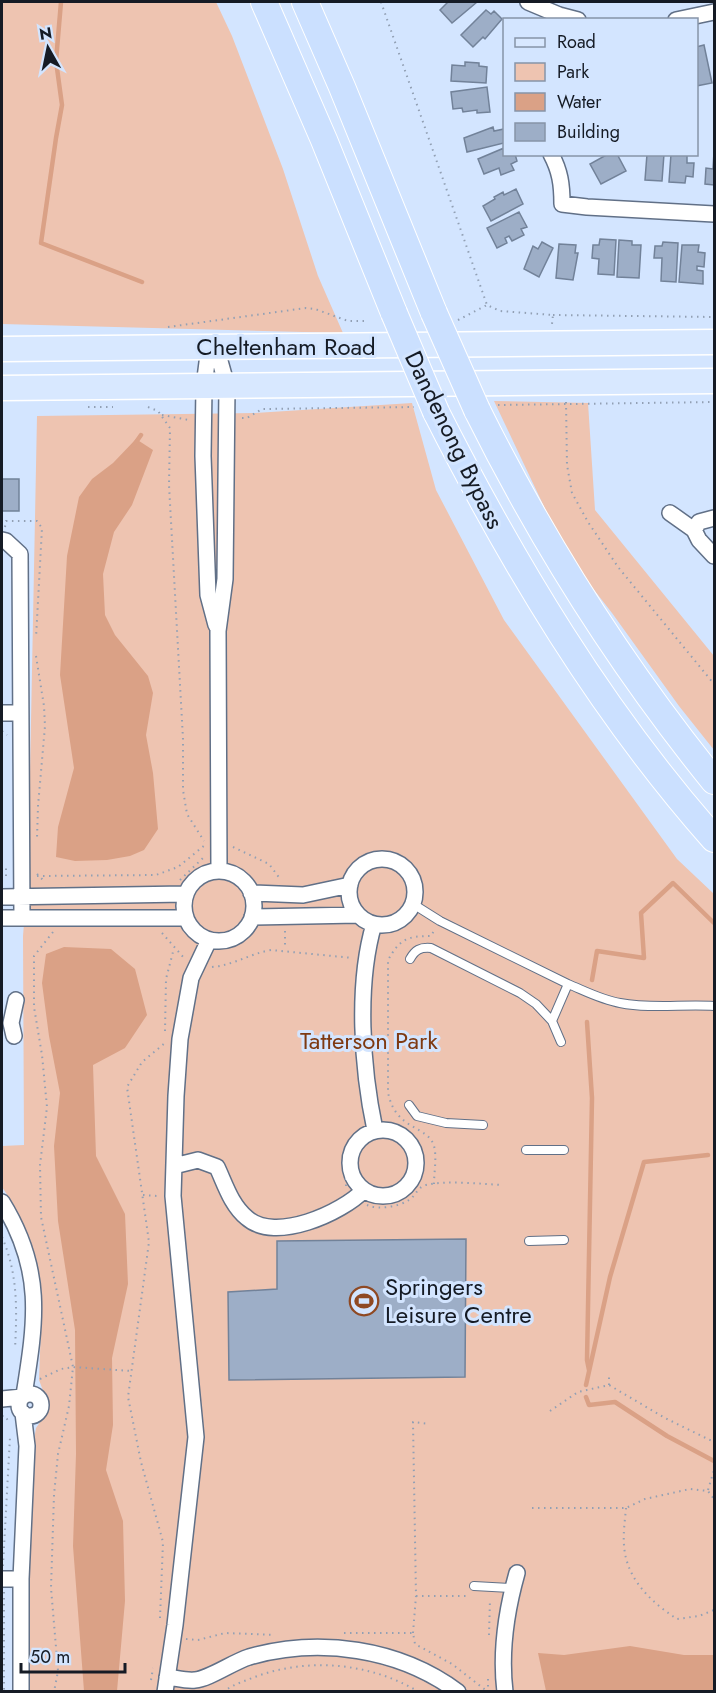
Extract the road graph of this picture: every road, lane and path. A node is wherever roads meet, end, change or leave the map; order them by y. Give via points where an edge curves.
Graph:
1 (264, 2) edge
2 (305, 2) edge
3 (532, 9) edge
4 (714, 12) edge
5 (570, 18) edge
6 (686, 18) edge
7 (552, 156) edge
8 (714, 214) edge
9 (487, 305) dead end
10 (553, 315) dead end
11 (442, 316) junction
12 (714, 317) edge
13 (366, 321) dead end
14 (160, 328) dead end
15 (714, 342) edge
16 (213, 347) junction
17 (2, 350) edge
18 (714, 381) edge
19 (216, 386) junction
20 (2, 388) edge
21 (714, 402) edge
22 (486, 408) junction
23 (425, 409) junction
24 (227, 419) junction
25 (204, 422) junction
26 (670, 513) dead end
27 (714, 518) edge
28 (4, 521) edge
29 (694, 530) junction
30 (2, 540) edge
31 (714, 556) edge
32 (218, 631) junction
33 (36, 643) dead end
34 (36, 654) dead end
35 (2, 713) edge
36 (20, 713) junction
37 (714, 781) edge
38 (714, 839) edge
39 (37, 841) dead end
40 (212, 844) junction
41 (37, 864) dead end
42 (219, 871) junction
43 (2, 876) edge
44 (30, 876) junction
45 (350, 885) junction
46 (251, 893) junction
47 (185, 894) junction
48 (284, 895) junction
49 (2, 897) edge
50 (22, 897) junction
51 (53, 897) junction
52 (413, 904) junction
53 (285, 915) junction
54 (358, 915) junction
55 (252, 917) junction
56 (2, 918) edge
57 (22, 918) junction
58 (53, 918) junction
59 (185, 918) junction
60 (440, 921) junction
61 (374, 924) junction
62 (160, 932) dead end
63 (209, 940) junction
64 (174, 948) junction
65 (285, 950) junction
66 (410, 959) dead end
67 (368, 960) junction
68 (197, 964) junction
69 (568, 984) junction
70 (16, 999) dead end
71 (714, 1006) edge
72 (552, 1021) junction
73 (9, 1027) edge
74 (561, 1042) dead end
75 (409, 1105) dead end
76 (483, 1125) dead end
77 (375, 1130) junction
78 (348, 1145) dead end
79 (526, 1150) dead end
80 (564, 1150) dead end
81 (174, 1166) junction
82 (434, 1184) junction
83 (503, 1185) dead end
84 (359, 1195) junction
85 (2, 1202) edge
86 (2, 1237) edge
87 (564, 1240) dead end
88 (529, 1241) dead end
89 (32, 1349) junction
90 (15, 1357) dead end
91 (73, 1367) junction
92 (131, 1371) junction
93 (609, 1374) dead end
94 (35, 1379) junction
95 (609, 1385) junction
96 (2, 1400) edge
97 (27, 1404) junction
98 (2, 1407) edge
99 (550, 1411) dead end
100 (2, 1416) edge
101 (429, 1424) dead end
102 (11, 1425) dead end
103 (10, 1436) dead end
104 (714, 1442) edge
105 (714, 1472) edge
106 (708, 1491) junction
107 (714, 1499) edge
108 (626, 1508) junction
109 (532, 1509) dead end
110 (517, 1573) dead end
111 (2, 1579) edge
112 (21, 1579) junction
113 (474, 1586) dead end
114 (512, 1588) junction
115 (416, 1596) junction
116 (472, 1596) dead end
117 (483, 1596) dead end
118 (714, 1610) edge
119 (160, 1624) dead end
120 (413, 1633) dead end
121 (489, 1642) dead end
122 (153, 1666) dead end
123 (488, 1673) dead end
124 (151, 1684) dead end
125 (166, 1684) edge
126 (4, 1692) edge
127 (21, 1692) edge
128 (54, 1692) edge
129 (223, 1692) edge
130 (419, 1692) edge
131 (458, 1692) edge
132 (488, 1692) edge
133 (505, 1692) edge

1 - 23 highway, Dandenong Bypass, bridge via 394,313
2 - 11 highway, Dandenong Bypass
3 - 5 street
4 - 6 street
7 - 8 street via 560,170 562,204
9 - 11 path via 459,320
10 - 12 path
11 - 22 highway, Dandenong Bypass, bridge
13 - 14 path via 348,321 306,308
15 - 16 main road, Cheltenham Road
16 - 17 main road, Cheltenham Road
16 - 19 street
16 - 19 street
18 - 19 main road, Cheltenham Road
19 - 20 main road, Cheltenham Road
19 - 24 street
19 - 25 street
21 - 22 path
22 - 37 highway, Dandenong Bypass via 542,534 635,679
23 - 24 path via 262,409 247,418
23 - 38 highway, Dandenong Bypass via 573,653 617,717
24 - 32 street via 225,579
25 - 32 street via 208,595
25 - 40 path via 162,415 170,428 169,485 183,790 187,814 202,839
26 - 29 street
27 - 29 street via 699,522
28 - 30 path
28 - 33 path via 37,522 42,528
29 - 31 street
30 - 36 street via 20,554
32 - 40 street
34 - 39 path via 45,726
35 - 36 street
36 - 44 street
40 - 42 street
40 - 44 path via 178,867 156,875
40 - 48 path via 238,848 269,864 281,880
41 - 44 path
42 - 46 street via 239,877
42 - 47 street via 198,877
43 - 44 path
44 - 50 street
44 - 51 path via 46,883
45 - 48 street
45 - 52 street via 354,875 370,861 392,860 402,865 414,882
45 - 54 street via 351,902
46 - 48 street
46 - 55 street
47 - 51 street
47 - 59 street
49 - 50 street
50 - 51 street
50 - 57 street
52 - 60 lane
52 - 61 street via 402,919
53 - 54 street
53 - 55 street
53 - 65 path
54 - 61 street
55 - 63 street via 235,937
56 - 57 street
57 - 58 street
58 - 59 street
58 - 91 path via 54,931 34,956 34,1007 47,1107 40,1165 41,1217
59 - 63 street via 199,935
60 - 69 lane
60 - 82 path via 431,936 412,936 397,944 388,960 390,1104 405,1122 429,1137 434,1147
61 - 67 street
62 - 64 path
63 - 68 street
64 - 68 path
64 - 92 path via 166,979 165,1044 142,1062 126,1087 149,1242
65 - 67 path
65 - 68 path via 261,951 230,965
66 - 72 lane via 415,951 431,948 520,993
67 - 77 street via 363,997 363,1055
68 - 81 street via 180,1039
69 - 71 lane via 621,1003
69 - 72 lane
70 - 73 street
72 - 74 lane
75 - 76 lane via 417,1116 446,1123
77 - 84 street via 352,1150 351,1171
77 - 84 street via 397,1132 411,1145 416,1162 411,1179 395,1193
78 - 84 path via 344,1184
79 - 80 lane
81 - 84 street via 198,1160 217,1167 231,1199 248,1219 268,1227 291,1227 328,1214
81 - 125 street via 173,1196 196,1437
82 - 83 path
82 - 84 path via 420,1187 409,1200 394,1206 370,1207
85 - 89 street via 29,1264
86 - 90 path via 16,1281
87 - 88 lane
89 - 94 street
89 - 97 street
91 - 92 path
91 - 94 path
91 - 128 path via 54,1496 51,1588 58,1671
92 - 119 path via 128,1397 163,1542
93 - 95 path
94 - 97 street
95 - 99 path via 578,1392
95 - 104 path
96 - 97 street
97 - 98 street
97 - 112 street
100 - 102 path
101 - 115 path via 413,1422
103 - 111 path
105 - 106 path
106 - 107 path
106 - 108 path via 668,1492
108 - 109 path
108 - 118 path via 624,1546 631,1575 655,1604 676,1619
110 - 114 street
111 - 112 street
111 - 126 path
112 - 127 street
113 - 114 lane
114 - 133 street via 502,1658
115 - 116 path
115 - 120 path
117 - 121 path via 490,1599
122 - 124 path
123 - 132 path
125 - 131 street via 195,1680 249,1657 328,1646 393,1659 441,1679
129 - 130 path via 264,1673 314,1665 379,1673

